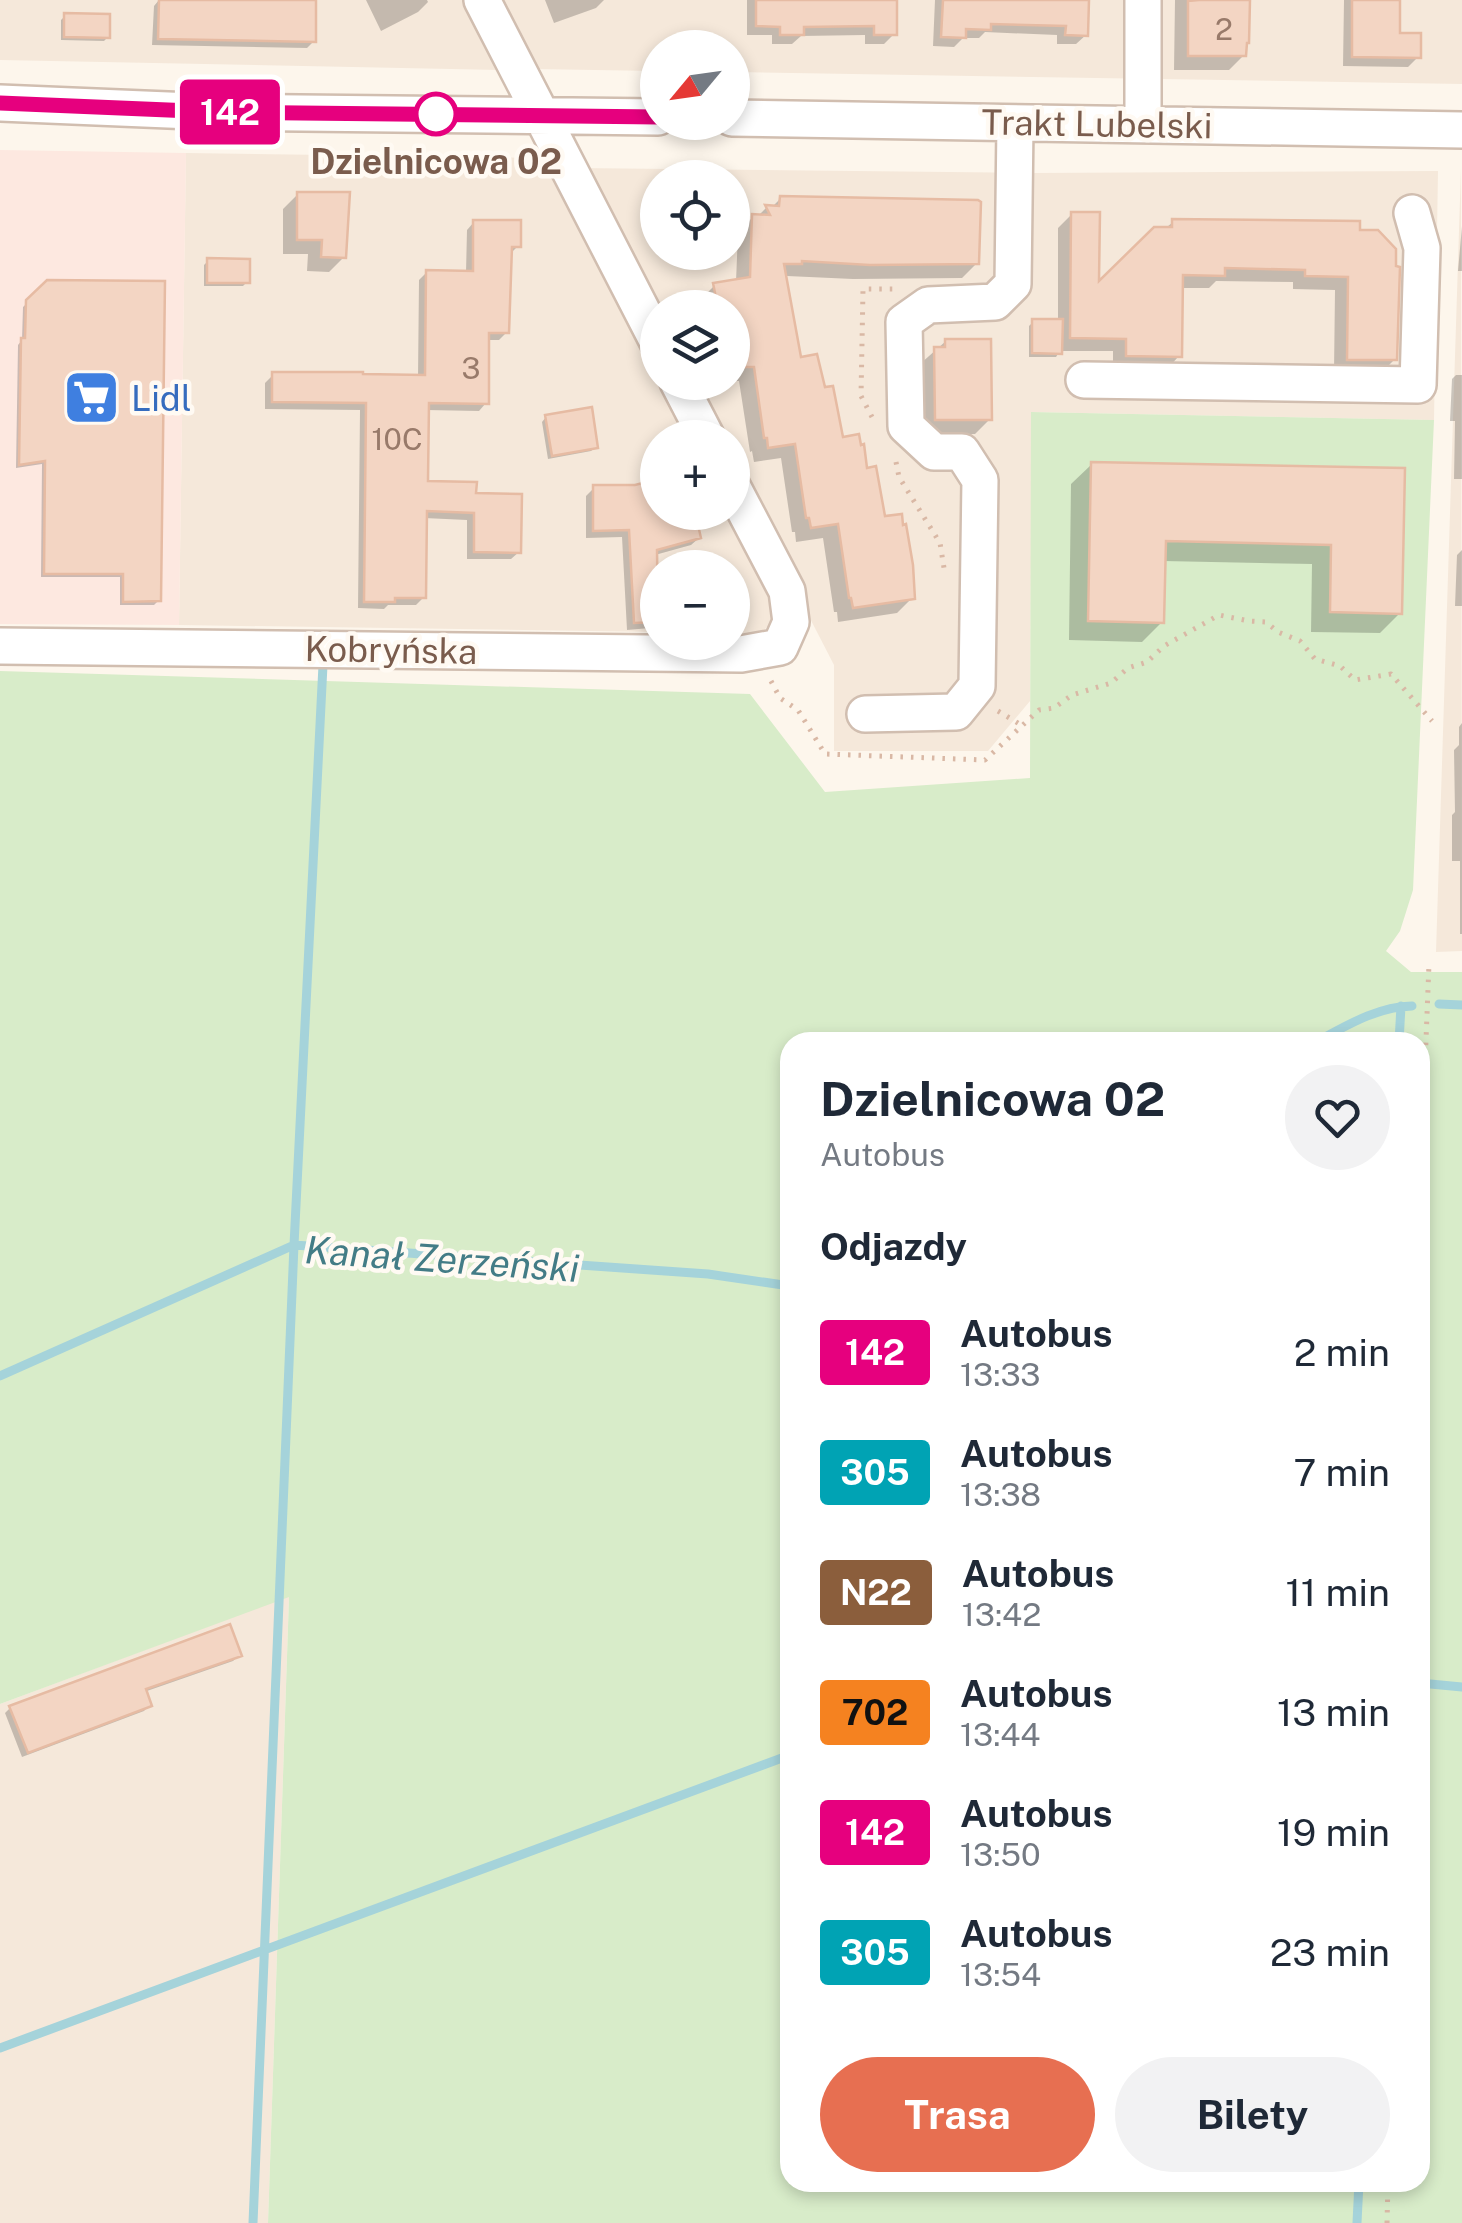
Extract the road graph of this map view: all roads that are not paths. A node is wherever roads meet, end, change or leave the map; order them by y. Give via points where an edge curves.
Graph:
1 (482, 0) edge
2 (1143, 0) edge
3 (0, 103) edge
4 (540, 114) junction
5 (640, 116) edge
6 (750, 118) edge
7 (1015, 124) junction
8 (1144, 124) junction
9 (1462, 130) edge
10 (1412, 214) dead end
11 (640, 307) edge
12 (1084, 380) dead end
13 (750, 520) edge
14 (0, 646) edge
15 (865, 714) dead end

1 - 4 street
2 - 8 street
3 - 4 street
4 - 5 street
4 - 11 street
6 - 7 street, Trakt Lubelski
7 - 8 street, Trakt Lubelski
7 - 15 street via 1013,284 995,302 928,305 904,322 906,426 934,452 962,452 980,480 977,686 956,712
8 - 9 street, Trakt Lubelski
10 - 12 street via 1422,248 1418,384
13 - 14 street, Kobryńska via 787,590 791,622 769,649 741,654

